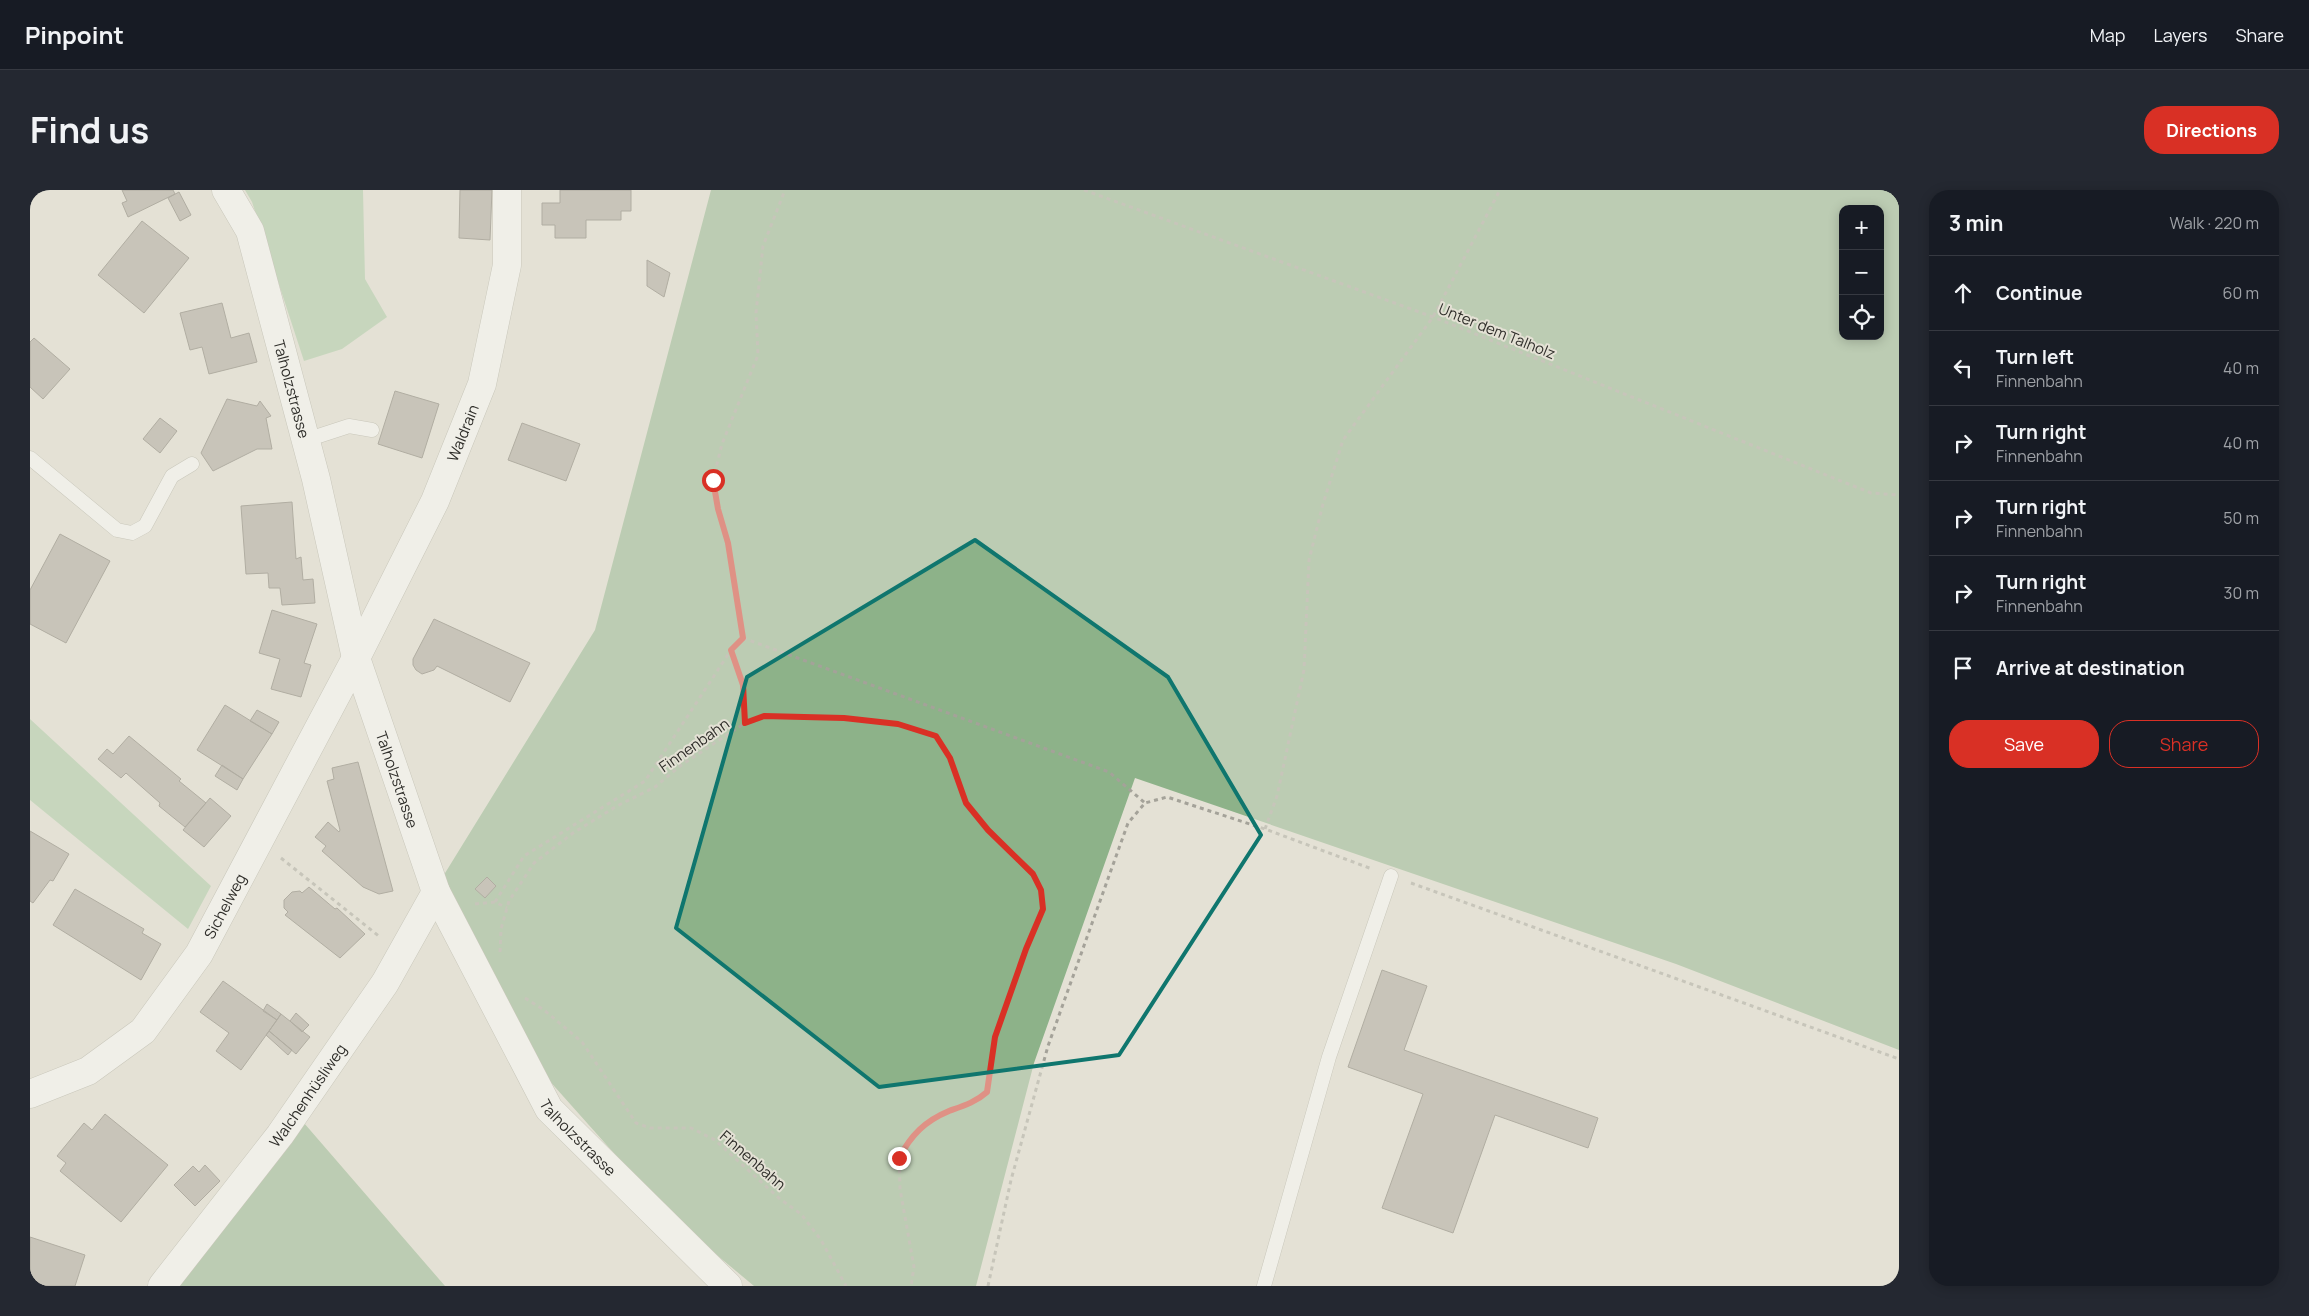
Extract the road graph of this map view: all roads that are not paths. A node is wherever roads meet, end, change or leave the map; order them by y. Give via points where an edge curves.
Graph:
1 (226, 190) edge
2 (507, 190) edge
3 (372, 430) dead end
4 (306, 440) junction
5 (30, 458) edge
6 (192, 464) dead end
7 (356, 658) junction
8 (1392, 876) dead end
9 (436, 892) junction
10 (30, 1094) edge
11 (162, 1286) edge
12 (728, 1286) edge
13 (1264, 1286) edge

1 - 4 street, Talholzstrasse via 250,231
2 - 7 street, Waldrain via 507,265 482,384 435,501
3 - 4 lane via 349,426
4 - 7 street, Talholzstrasse
5 - 6 lane via 117,530 132,533 145,526 172,476
7 - 9 street, Talholzstrasse
7 - 10 street, Sichelweg via 198,954 143,1031 88,1071
8 - 13 lane via 1329,1057
9 - 11 street, Walchenhüsliweg via 385,982 280,1135
9 - 12 street, Talholzstrasse via 548,1109

